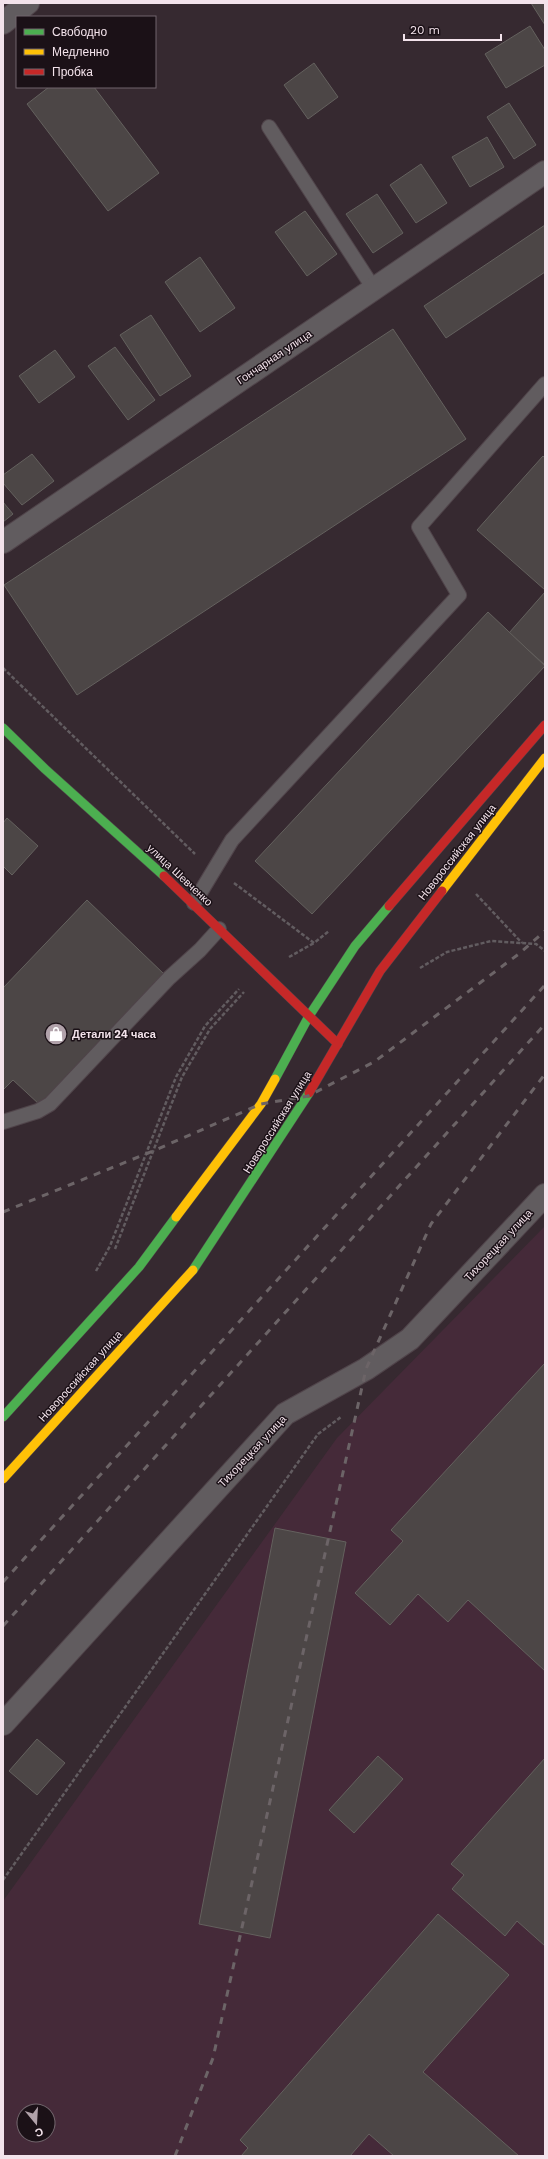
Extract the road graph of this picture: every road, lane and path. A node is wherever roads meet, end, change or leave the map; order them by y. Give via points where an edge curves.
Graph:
1 (28, 3) edge
2 (3, 23) edge
3 (269, 127) dead end
4 (545, 172) edge
5 (374, 289) junction
6 (545, 384) edge
7 (3, 542) edge
8 (3, 668) edge
9 (545, 725) edge
10 (3, 728) edge
11 (545, 758) edge
12 (214, 869) junction
13 (194, 903) junction
14 (332, 928) dead end
15 (219, 929) junction
16 (314, 943) junction
17 (545, 951) edge
18 (261, 970) junction
19 (414, 971) dead end
20 (309, 1016) junction
21 (338, 1044) junction
22 (3, 1122) edge
23 (545, 1195) edge
24 (111, 1256) dead end
25 (95, 1272) dead end
26 (344, 1416) dead end
27 (3, 1417) edge
28 (3, 1480) edge
29 (3, 1724) edge
30 (3, 1880) edge

1 - 2 street
3 - 5 lane
4 - 5 street, Гончарная улица
5 - 7 street, Гончарная улица
6 - 12 lane via 419,527 459,595 232,840
8 - 12 path via 196,855
9 - 20 main road, Новороссийская улица via 355,946
10 - 13 main road, улица Шевченко
11 - 21 main road, Новороссийская улица via 380,971
12 - 13 lane
12 - 16 path
13 - 15 main road, улица Шевченко
14 - 16 path
15 - 18 main road, улица Шевченко
15 - 22 lane via 50,1104 38,1111
16 - 18 path
17 - 19 path via 536,944 491,941 447,952
18 - 20 main road, улица Шевченко
18 - 24 path via 210,1029 182,1078
18 - 25 path via 206,1026 176,1077 110,1246
20 - 21 main road, улица Шевченко
20 - 27 main road, Новороссийская улица via 261,1104 139,1267
21 - 28 main road, Новороссийская улица via 308,1096 197,1266
23 - 29 street, Тихорецкая улица via 410,1339 366,1368 285,1414
26 - 30 path via 318,1434

